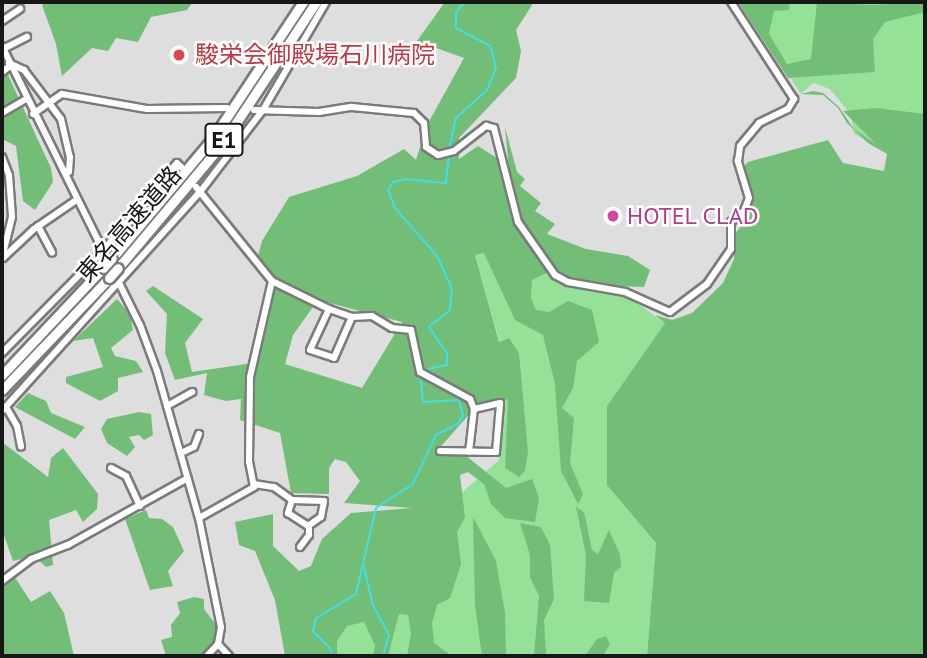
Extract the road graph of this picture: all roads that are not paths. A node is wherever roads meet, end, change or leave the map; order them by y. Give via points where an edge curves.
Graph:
1 (303, 2) edge
2 (316, 2) edge
3 (326, 2) edge
4 (731, 2) edge
5 (20, 9) dead end
6 (2, 21) edge
7 (27, 37) dead end
8 (2, 48) edge
9 (10, 64) junction
10 (2, 72) edge
11 (26, 99) junction
12 (50, 100) junction
13 (227, 108) dead end
14 (254, 110) dead end
15 (264, 110) junction
16 (2, 113) edge
17 (33, 114) junction
18 (2, 157) edge
19 (181, 167) dead end
20 (69, 172) dead end
21 (198, 189) junction
22 (75, 201) junction
23 (38, 226) junction
24 (51, 252) dead end
25 (102, 252) junction
26 (2, 259) edge
27 (272, 281) junction
28 (119, 286) junction
29 (328, 309) junction
30 (352, 317) junction
31 (2, 353) edge
32 (2, 375) edge
33 (2, 390) edge
34 (192, 392) dead end
35 (167, 406) junction
36 (4, 409) edge
37 (474, 409) junction
38 (199, 434) dead end
39 (21, 447) dead end
40 (440, 451) dead end
41 (469, 452) junction
42 (181, 453) junction
43 (111, 468) dead end
44 (188, 478) junction
45 (254, 484) junction
46 (292, 500) junction
47 (140, 506) junction
48 (200, 519) junction
49 (310, 525) junction
50 (300, 547) dead end
51 (2, 581) edge
52 (218, 644) junction
53 (207, 656) edge
54 (229, 656) edge

1 - 32 highway, 東名高速道路 / E1, bridge via 213,138 112,258
2 - 33 highway, 東名高速道路 / E1, bridge via 222,144 118,268
3 - 15 street
4 - 15 street via 794,99 788,109 759,123 740,146 738,161 749,198 744,211 730,222 731,249 707,284 674,311 663,312 625,292 558,278 518,222 497,131 486,126 456,149 438,154 428,150 424,123 414,113 352,107 318,112
5 - 6 street
7 - 8 street
8 - 9 street
9 - 10 street
9 - 11 street
9 - 12 street via 24,70
11 - 16 street
11 - 17 street
12 - 13 street via 62,94 147,108
12 - 17 street
12 - 20 street via 67,137
14 - 15 street
15 - 21 street
17 - 22 street
18 - 26 street via 9,175 12,216
19 - 25 street via 177,163
21 - 27 street
21 - 28 street
22 - 23 street
22 - 25 street
23 - 24 street
23 - 26 street
25 - 28 street
25 - 31 street
27 - 29 street
27 - 45 street via 250,377 249,462
28 - 35 street via 140,325
28 - 36 street
29 - 30 street
29 - 30 street via 310,350 334,358
30 - 37 street via 372,316 392,327 411,330 420,372 463,394
34 - 35 street
35 - 42 street
36 - 39 street via 17,426
37 - 41 street
37 - 41 street via 500,403 502,413 496,452
38 - 42 street via 194,447
40 - 41 street
42 - 44 street
43 - 47 street via 126,476
44 - 47 street
44 - 48 street
45 - 46 street via 274,487
45 - 48 street via 234,502
46 - 49 street via 288,513
46 - 49 street via 324,501 321,517
47 - 51 street via 31,559
48 - 52 street via 221,627
49 - 50 street
52 - 53 street
52 - 54 street

